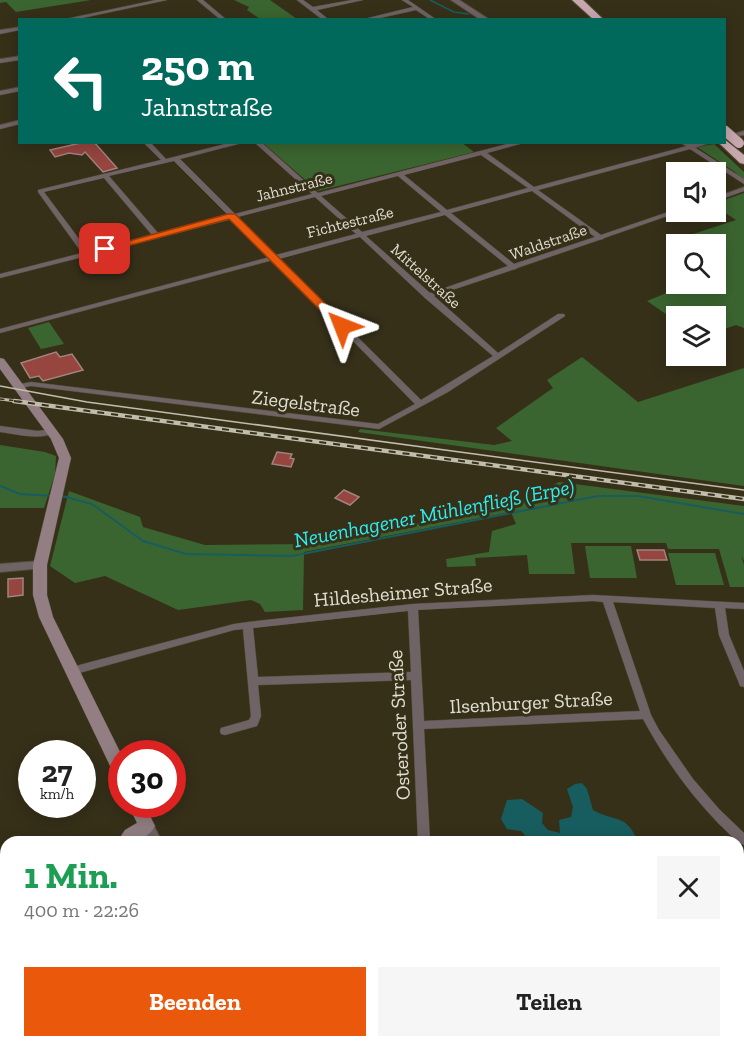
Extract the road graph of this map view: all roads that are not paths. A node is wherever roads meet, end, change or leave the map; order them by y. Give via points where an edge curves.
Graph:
1 (164, 0) edge
2 (200, 0) edge
3 (300, 0) edge
4 (360, 0) edge
5 (405, 0) edge
6 (454, 0) edge
7 (566, 0) edge
8 (577, 0) edge
9 (417, 8) junction
10 (313, 9) junction
11 (73, 18) edge
12 (222, 18) edge
13 (324, 18) edge
14 (371, 18) edge
15 (432, 18) edge
16 (484, 18) edge
17 (587, 18) edge
18 (598, 18) edge
19 (18, 28) edge
20 (0, 32) edge
21 (18, 58) edge
22 (0, 62) edge
23 (18, 89) edge
24 (0, 93) edge
25 (18, 122) edge
26 (0, 127) edge
27 (736, 141) edge
28 (148, 144) edge
29 (234, 144) edge
30 (259, 144) edge
31 (518, 144) edge
32 (688, 145) edge
33 (483, 153) junction
34 (175, 158) junction
35 (744, 160) edge
36 (165, 161) junction
37 (399, 174) junction
38 (105, 175) junction
39 (744, 182) edge
40 (744, 189) edge
41 (532, 190) junction
42 (316, 195) junction
43 (726, 195) edge
44 (445, 212) junction
45 (666, 215) edge
46 (232, 216) junction
47 (156, 235) junction
48 (360, 235) junction
49 (601, 238) junction
50 (86, 253) junction
51 (273, 257) junction
52 (514, 268) junction
53 (0, 276) edge
54 (428, 296) junction
55 (561, 316) dead end
56 (0, 331) edge
57 (497, 356) junction
58 (0, 361) edge
59 (18, 387) junction
60 (420, 404) junction
61 (0, 429) edge
62 (52, 432) junction
63 (40, 565) junction
64 (0, 568) edge
65 (607, 598) junction
66 (720, 606) junction
67 (744, 606) edge
68 (413, 608) junction
69 (248, 625) junction
70 (72, 671) junction
71 (417, 676) junction
72 (253, 681) junction
73 (744, 683) edge
74 (646, 715) junction
75 (419, 725) junction
76 (225, 731) dead end
77 (108, 745) edge
78 (143, 818) edge
79 (151, 834) edge
80 (130, 836) edge
81 (424, 836) edge
82 (740, 836) edge

1 - 11 street
2 - 12 street
3 - 10 street
4 - 10 street
5 - 9 street
6 - 16 street
7 - 17 highway
8 - 18 highway
9 - 14 street
9 - 15 street
10 - 13 street
19 - 20 street
21 - 22 street
23 - 24 street
25 - 26 street
27 - 35 highway
28 - 36 street
29 - 34 street
30 - 42 street, Mittelstraße
31 - 33 street, Jahnstraße
32 - 39 street
32 - 41 street, Fichtestraße
33 - 37 street, Jahnstraße
33 - 41 street
34 - 36 street
34 - 46 street
36 - 38 street
37 - 42 street, Jahnstraße
37 - 44 street
38 - 47 street
38 - 50 street via 40,191
40 - 43 street
41 - 44 street, Fichtestraße
41 - 49 street
42 - 46 street, Jahnstraße
42 - 48 street, Mittelstraße
44 - 48 street, Fichtestraße
44 - 52 street
45 - 49 street, Waldstraße
46 - 47 street, Jahnstraße
46 - 51 street
47 - 50 street, Jahnstraße
48 - 51 street, Fichtestraße
48 - 54 street, Mittelstraße
49 - 52 street, Waldstraße
50 - 53 street, Jahnstraße
51 - 56 street, Fichtestraße
51 - 60 street
52 - 54 street, Waldstraße
54 - 57 street, Mittelstraße
55 - 57 street, Ziegelstraße
57 - 60 street, Ziegelstraße
58 - 59 main road
59 - 60 street, Ziegelstraße via 31,384 373,428
59 - 62 main road
61 - 62 street
62 - 63 main road via 66,458
63 - 64 street
63 - 70 main road via 42,607
65 - 66 street, Hildesheimer Straße
65 - 68 street, Hildesheimer Straße
65 - 74 street
66 - 67 street, Hildesheimer Straße
66 - 73 street via 724,635
68 - 69 street, Hildesheimer Straße
68 - 71 street, Osteroder Straße
69 - 70 street, Hildesheimer Straße
69 - 72 street
70 - 77 main road
71 - 72 street
71 - 75 street, Osteroder Straße
72 - 76 street via 253,723
74 - 75 street, Ilsenburger Straße
74 - 82 street via 688,783
75 - 81 street, Osteroder Straße
78 - 79 main road
79 - 80 main road

